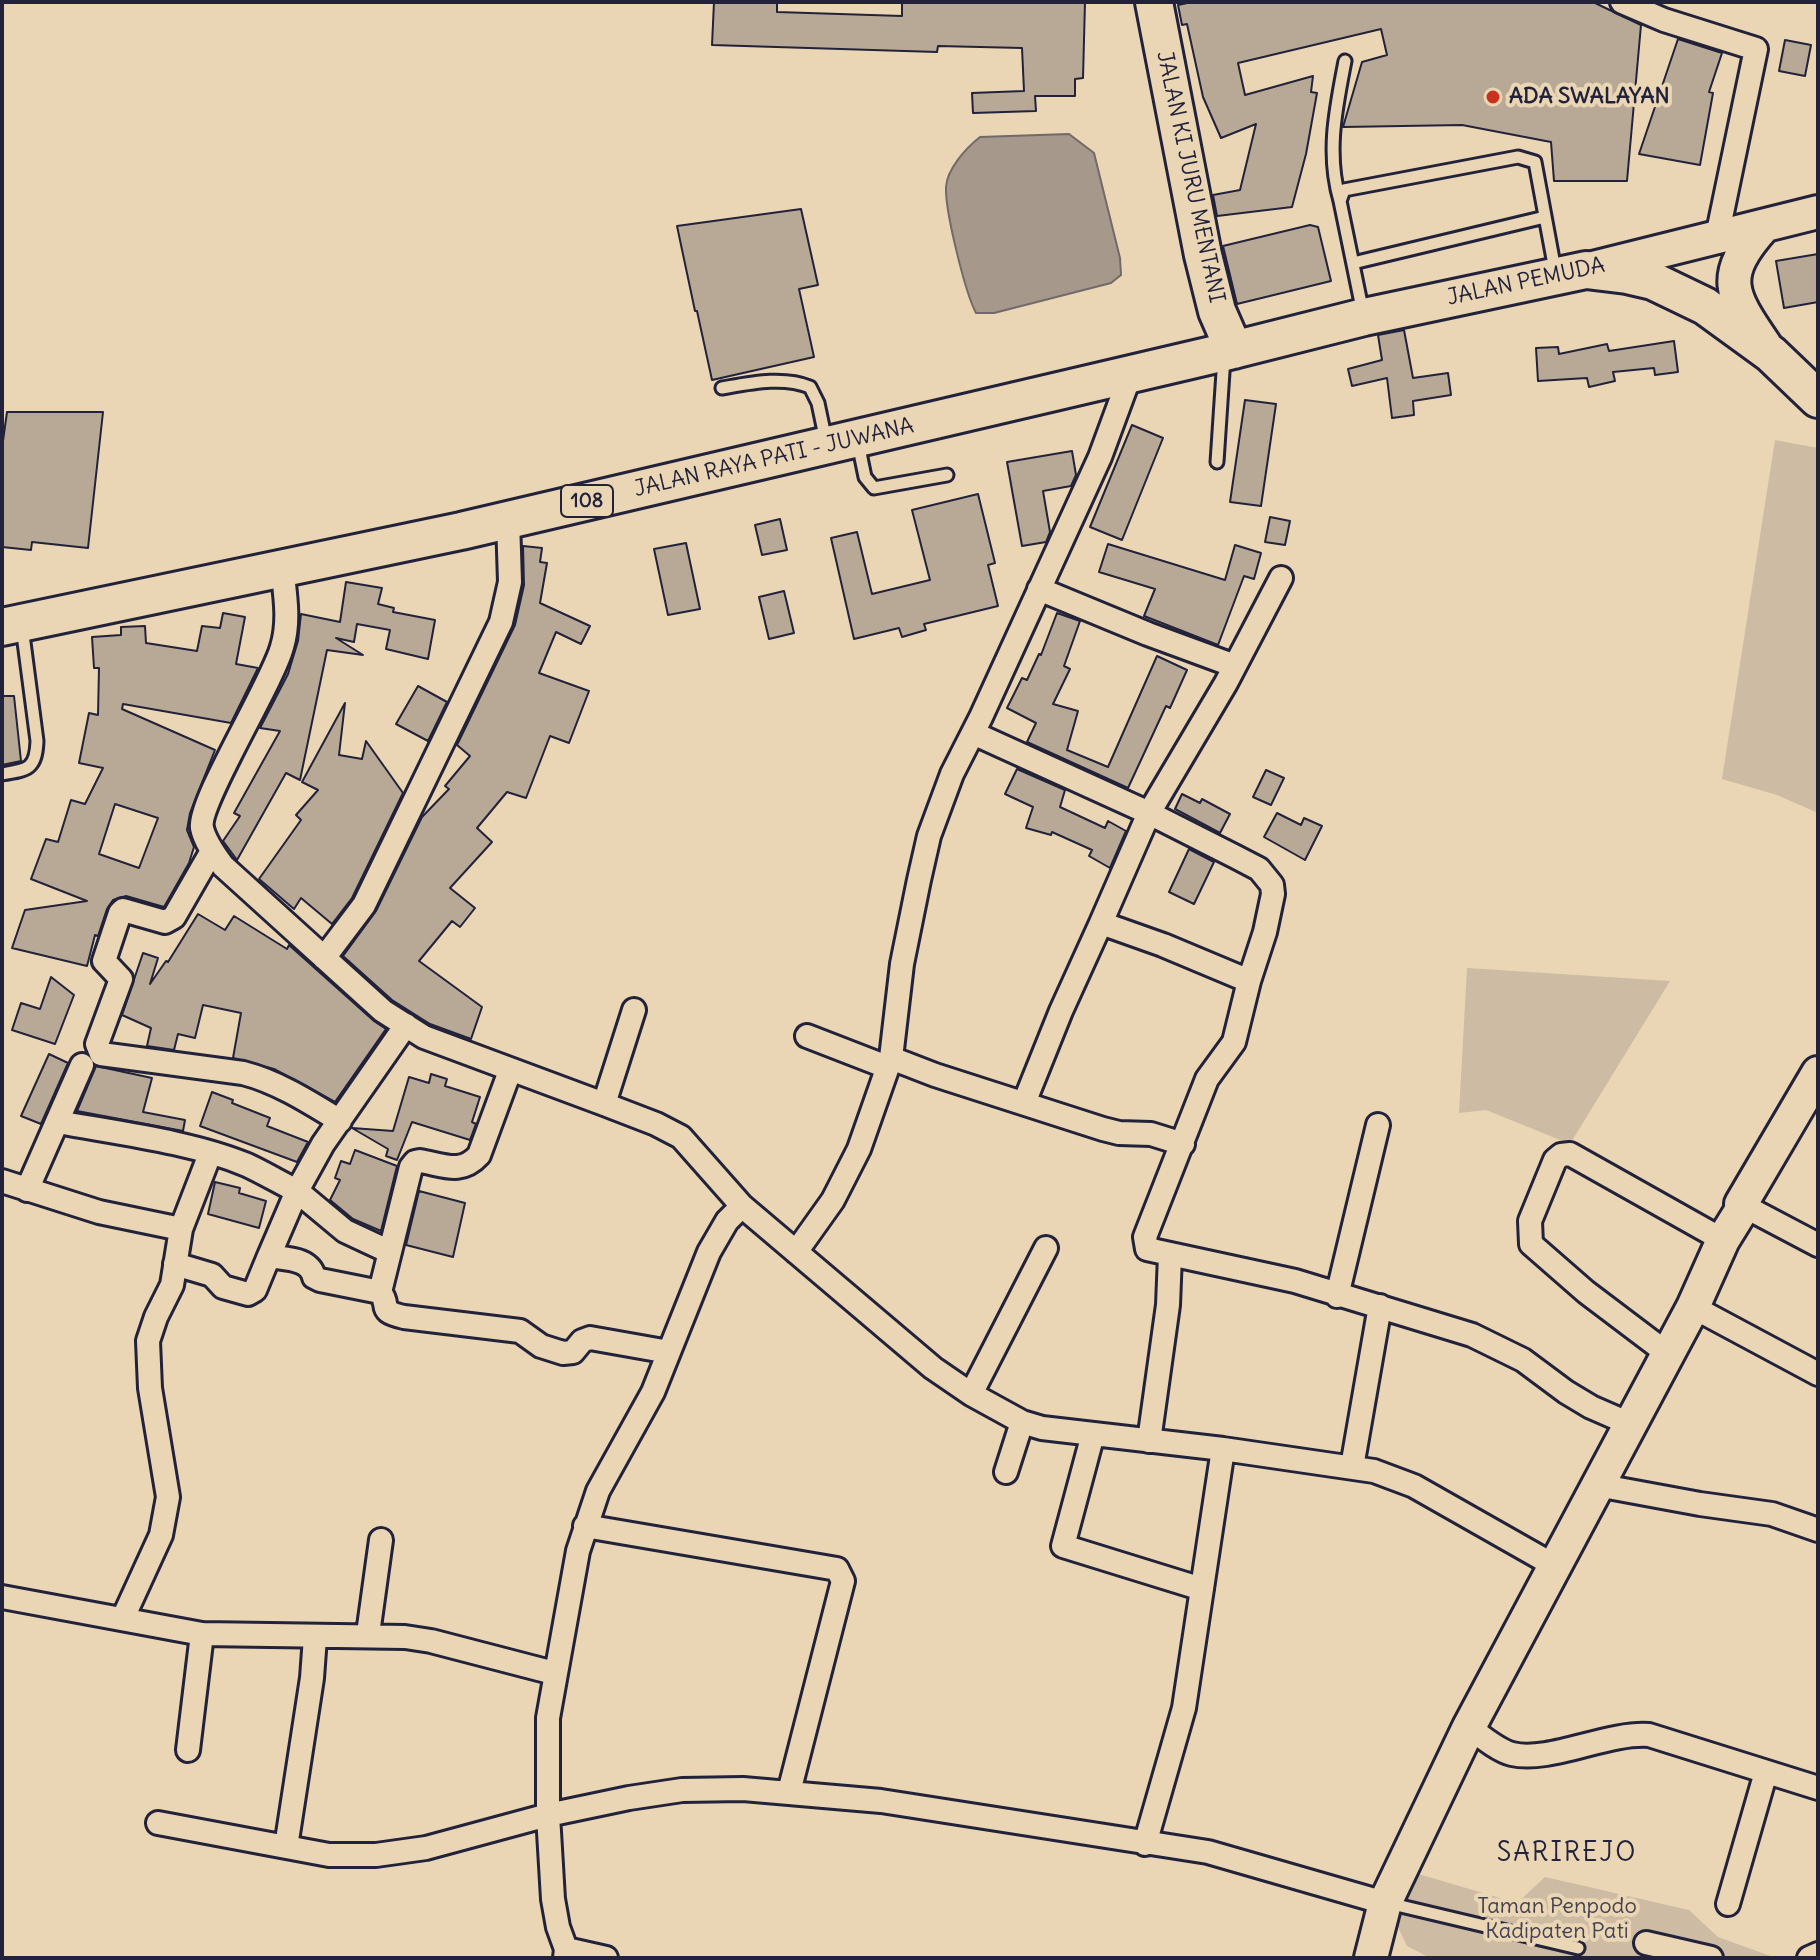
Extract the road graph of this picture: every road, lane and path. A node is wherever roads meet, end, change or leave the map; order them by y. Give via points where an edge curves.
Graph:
1 (1154, 2) edge
2 (1622, 2) edge
3 (1345, 61) dead end
4 (1340, 201) junction
5 (1818, 212) edge
6 (1545, 217) junction
7 (1764, 226) junction
8 (1717, 237) junction
9 (1353, 263) junction
10 (1571, 272) junction
11 (1364, 317) junction
12 (1229, 351) junction
13 (1771, 354) junction
14 (1170, 364) joint
15 (1131, 373) junction
16 (722, 388) dead end
17 (1818, 399) edge
18 (842, 442) junction
19 (1217, 462) dead end
20 (947, 475) dead end
21 (508, 520) junction
22 (282, 567) junction
23 (1281, 578) dead end
24 (1039, 589) junction
25 (12, 624) edge
26 (1235, 666) junction
27 (973, 733) junction
28 (2, 774) edge
29 (1149, 813) junction
30 (212, 851) junction
31 (1101, 923) junction
32 (324, 958) junction
33 (1249, 981) junction
34 (634, 1010) dead end
35 (406, 1025) junction
36 (807, 1036) dead end
37 (889, 1062) junction
38 (82, 1065) dead end
39 (510, 1071) junction
40 (1818, 1073) edge
41 (1024, 1103) junction
42 (604, 1104) junction
43 (340, 1121) junction
44 (58, 1122) junction
45 (1378, 1125) dead end
46 (1183, 1144) junction
47 (210, 1154) junction
48 (2, 1181) edge
49 (27, 1190) junction
50 (297, 1191) junction
51 (742, 1206) junction
52 (1744, 1206) junction
53 (181, 1229) junction
54 (1723, 1240) junction
55 (1818, 1245) edge
56 (1046, 1248) dead end
57 (390, 1252) junction
58 (796, 1252) junction
59 (1170, 1255) junction
60 (269, 1256) junction
61 (175, 1264) junction
62 (380, 1292) junction
63 (1337, 1296) junction
64 (1380, 1306) junction
65 (1693, 1307) junction
66 (669, 1352) junction
67 (1668, 1354) junction
68 (1818, 1374) edge
69 (971, 1394) junction
70 (1022, 1422) junction
71 (1630, 1424) junction
72 (1093, 1434) junction
73 (1149, 1441) junction
74 (1223, 1449) junction
75 (1352, 1467) junction
76 (1006, 1472) dead end
77 (1597, 1485) junction
78 (585, 1526) junction
79 (1818, 1530) edge
80 (381, 1540) dead end
81 (1555, 1566) junction
82 (1202, 1589) junction
83 (2, 1597) edge
84 (123, 1618) junction
85 (202, 1634) junction
86 (368, 1634) junction
87 (315, 1637) junction
88 (554, 1673) junction
89 (1469, 1727) junction
90 (188, 1750) dead end
91 (1766, 1772) junction
92 (1818, 1788) edge
93 (789, 1792) junction
94 (548, 1815) junction
95 (158, 1823) dead end
96 (1145, 1844) junction
97 (286, 1847) junction
98 (1385, 1903) junction
99 (1728, 1904) dead end
100 (1646, 1943) dead end
101 (1578, 1948) dead end
102 (565, 1954) edge
103 (1818, 1954) edge
104 (606, 1958) edge
105 (1371, 1958) edge
106 (1711, 1958) edge
107 (1809, 1958) edge

1 - 12 main road, JALAN KI JURU MENTANI via 1203,255
2 - 8 street via 1756,49
3 - 4 lane via 1332,130
4 - 6 lane via 1344,190 1518,157 1535,162
4 - 9 lane
5 - 7 street, JALAN PEMUDA
6 - 9 lane
6 - 10 lane
7 - 8 street, JALAN PEMUDA
7 - 13 street via 1739,258 1734,291
8 - 10 street, JALAN PEMUDA
9 - 11 lane
10 - 11 main road, JALAN PEMUDA
10 - 13 main road via 1653,281 1726,319
11 - 12 main road, JALAN PEMUDA
12 - 14 main road, JALAN PEMUDA
12 - 19 lane
13 - 17 main road
14 - 15 main road, JALAN RAYA PATI - JUWANA / 108
15 - 18 main road, JALAN RAYA PATI - JUWANA / 108
15 - 24 street via 1100,457
16 - 18 lane via 772,382 810,387
18 - 20 lane via 874,488
18 - 21 main road, JALAN RAYA PATI - JUWANA / 108
21 - 22 main road, JALAN RAYA PATI - JUWANA / 108
21 - 32 street via 510,582 501,622 364,905
22 - 25 main road, JALAN RAYA PATI - JUWANA / 108
22 - 30 street via 288,619 282,647 207,805 202,828
23 - 26 street
24 - 26 street
24 - 27 street
25 - 28 lane via 36,757 25,770
26 - 29 street
27 - 29 street
27 - 37 street via 929,836 902,964
29 - 31 street
29 - 33 street via 1269,878 1273,894
30 - 32 street
30 - 43 street via 174,917 165,922 120,913 104,961 121,979 98,1050 260,1077
31 - 33 street
31 - 41 street
32 - 35 street
33 - 46 street via 1234,1042 1207,1079
34 - 42 street
35 - 39 street
35 - 43 street
36 - 37 street
37 - 41 street
37 - 58 street via 852,1162
38 - 44 street
39 - 42 street
39 - 57 street via 479,1155 471,1163 460,1168 420,1161 411,1167
40 - 52 street
41 - 46 street via 1103,1129
42 - 51 street via 681,1137
43 - 50 street
44 - 47 street
44 - 49 street
45 - 63 street
46 - 59 street via 1145,1237 1147,1249
47 - 50 street
47 - 53 street
48 - 49 street
49 - 53 street
50 - 57 street via 345,1231
50 - 60 street
51 - 58 street
51 - 66 street via 709,1252
52 - 54 street
52 - 55 street
53 - 61 street
54 - 65 street
54 - 67 street via 1570,1154 1555,1160 1530,1221 1531,1244
56 - 69 street
57 - 62 street
58 - 69 street
59 - 63 street via 1295,1281
59 - 73 street
60 - 61 street via 255,1290 248,1294
60 - 62 street via 306,1263 320,1280
61 - 84 street via 172,1285 148,1341 168,1497 161,1535
62 - 66 street via 389,1314 520,1331 563,1353 590,1338
63 - 64 street
64 - 71 street via 1502,1349 1591,1407
64 - 75 street
65 - 67 street
65 - 68 street
66 - 78 street
67 - 71 street
69 - 70 street
70 - 72 street
70 - 76 street
71 - 77 street
72 - 73 street
72 - 82 street via 1063,1546
73 - 74 street
74 - 75 street
74 - 82 street
75 - 81 street via 1414,1486
77 - 79 street via 1772,1514
77 - 81 street
78 - 88 street
78 - 93 street via 837,1569 841,1574
80 - 86 street
81 - 89 street
82 - 96 street via 1184,1708
83 - 84 street
84 - 85 street
85 - 87 street
85 - 90 street
86 - 87 street
86 - 88 street via 431,1641
87 - 97 street
88 - 94 street via 548,1718
89 - 91 street via 1514,1755 1637,1734
89 - 98 street
91 - 92 street
91 - 99 street
93 - 94 street via 674,1791
93 - 96 street
94 - 97 street via 426,1848 376,1855 329,1855
94 - 102 street via 553,1899
95 - 97 street
96 - 98 street via 1208,1852
98 - 101 lane
98 - 105 street
100 - 106 street
102 - 104 street
103 - 107 street

